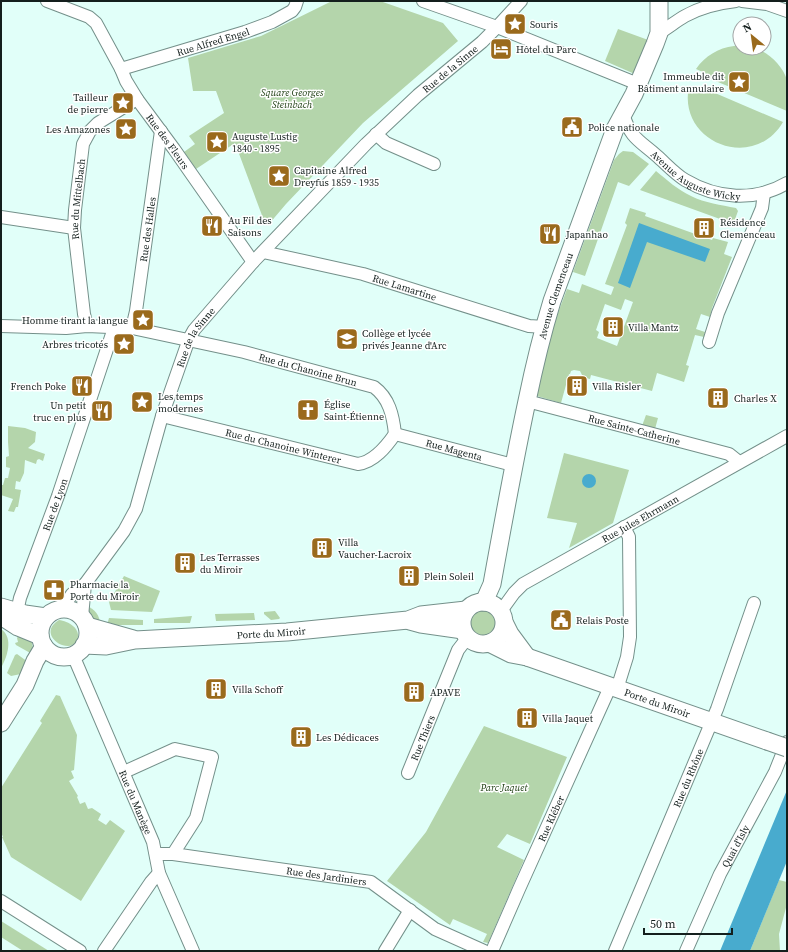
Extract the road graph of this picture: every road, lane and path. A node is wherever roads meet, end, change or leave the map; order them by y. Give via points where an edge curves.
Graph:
1 (47, 1) edge
2 (296, 1) edge
3 (423, 1) edge
4 (521, 1) edge
5 (736, 1) edge
6 (742, 1) edge
7 (661, 2) edge
8 (787, 11) edge
9 (497, 27) junction
10 (659, 33) junction
11 (121, 69) junction
12 (638, 84) junction
13 (137, 99) junction
14 (623, 114) junction
15 (161, 131) junction
16 (376, 134) junction
17 (174, 149) junction
18 (158, 152) junction
19 (434, 164) dead end
20 (787, 183) edge
21 (764, 193) junction
22 (1, 217) edge
23 (74, 228) junction
24 (263, 252) junction
25 (253, 262) junction
26 (1, 326) edge
27 (87, 326) junction
28 (544, 327) junction
29 (114, 328) junction
30 (132, 328) junction
31 (189, 339) junction
32 (708, 342) dead end
33 (527, 401) junction
34 (162, 416) junction
35 (395, 434) junction
36 (787, 436) edge
37 (739, 462) junction
38 (513, 465) junction
39 (624, 527) junction
40 (85, 584) junction
41 (484, 602) junction
42 (754, 602) dead end
43 (1, 607) edge
44 (62, 609) junction
45 (466, 610) junction
46 (17, 612) junction
47 (1, 616) edge
48 (503, 617) junction
49 (46, 618) junction
50 (408, 620) junction
51 (84, 622) junction
52 (466, 634) junction
53 (135, 640) junction
54 (489, 643) junction
55 (46, 646) junction
56 (79, 650) junction
57 (527, 657) junction
58 (613, 688) junction
59 (712, 722) junction
60 (1, 723) edge
61 (787, 742) edge
62 (787, 748) edge
63 (124, 772) junction
64 (408, 773) dead end
65 (156, 854) junction
66 (173, 854) junction
67 (159, 873) junction
68 (1, 901) edge
69 (410, 910) junction
70 (80, 951) edge
71 (104, 951) edge
72 (193, 951) edge
73 (385, 951) edge
74 (484, 951) edge
75 (492, 951) edge
76 (615, 951) edge
77 (686, 951) edge

1 - 11 street, Rue des Fleurs via 89,17 96,23
2 - 11 street, Rue Alfred Engel via 292,11 272,22
3 - 9 street
4 - 9 street, Rue de la Sinne
5 - 10 street via 697,10
6 - 8 street via 767,4
7 - 10 main road, Avenue Clemenceau
9 - 12 street
9 - 16 street, Rue de la Sinne
10 - 12 main road, Avenue Clemenceau
11 - 13 street, Rue des Fleurs
12 - 14 main road, Avenue Clemenceau
13 - 15 street, Rue des Fleurs
13 - 23 street, Rue du Mittelbach via 98,123 83,144
14 - 21 street, Avenue Auguste Wicky via 633,137 686,180 721,195
14 - 28 main road, Avenue Clemenceau
15 - 17 street, Rue des Fleurs
15 - 18 street, Rue des Halles
16 - 19 street via 386,143
16 - 24 street, Rue de la Sinne
17 - 18 street via 165,147
17 - 25 street, Rue des Fleurs
18 - 30 street, Rue des Halles
20 - 21 street, Avenue Auguste Wicky
21 - 32 street via 762,208
22 - 23 street
23 - 27 street, Rue du Mittelbach
24 - 25 street, Rue de la Sinne
24 - 28 street, Rue Lamartine via 363,274 529,326
25 - 31 street, Rue de la Sinne
26 - 27 street, Rue du Chanoine Brun
27 - 29 street, Rue du Chanoine Brun
28 - 33 main road, Avenue Clemenceau
29 - 30 street, Rue du Chanoine Brun
29 - 46 street, Rue de Lyon
30 - 31 street, Rue du Chanoine Brun
31 - 34 street, Rue de la Sinne
31 - 35 street, Rue du Chanoine Brun via 374,387 386,400
33 - 37 street, Rue Sainte-Catherine via 729,454
33 - 38 main road, Avenue Clemenceau
34 - 35 street, Rue du Chanoine Winterer via 358,464 374,458 387,447
34 - 40 street, Rue de la Sinne via 136,509 124,531
35 - 38 street, Rue Magenta
36 - 37 street, Rue Jules Ehrmann
37 - 39 street, Rue Jules Ehrmann
38 - 41 main road, Avenue Clemenceau via 492,584
39 - 48 street, Rue Jules Ehrmann via 523,584 514,593
39 - 58 street, Rue Kléber via 629,537 630,637 627,657
40 - 44 street, Rue de la Sinne via 72,594
40 - 51 street
41 - 45 main road via 477,602
41 - 48 main road via 497,606
42 - 59 street, Rue du Rhône
43 - 46 main road
44 - 49 main road
44 - 51 main road, Porte du Miroir via 76,612
45 - 50 main road, Porte du Miroir via 421,615
45 - 52 main road via 462,623
46 - 49 main road
47 - 55 main road
48 - 54 main road via 503,631
48 - 57 main road via 510,634
49 - 55 main road via 41,626
50 - 52 main road, Porte du Miroir
50 - 53 main road, Porte du Miroir via 287,632
51 - 53 main road, Porte du Miroir
51 - 56 main road via 88,632
52 - 54 main road via 478,643
52 - 64 street, Rue Thiers
53 - 56 main road, Porte du Miroir
54 - 57 main road, Porte du Miroir via 510,654
55 - 56 main road, Porte du Miroir via 62,657
55 - 60 main road
56 - 63 street, Rue du Manège
57 - 58 main road, Porte du Miroir
58 - 59 main road, Porte du Miroir
58 - 75 street, Rue Kléber
59 - 62 main road, Porte du Miroir, bridge
59 - 76 street, Rue du Rhône
61 - 77 street, Quai d'Isly via 775,772 720,874
63 - 65 street, Rue du Manège
63 - 66 street via 174,749 212,757 196,818
65 - 66 street, Rue des Jardiniers
65 - 67 street, Rue du Manège
66 - 69 street, Rue des Jardiniers via 371,882
67 - 71 street
67 - 72 street, Rue du Manège
68 - 70 street
69 - 73 street
69 - 74 street, Rue des Jardiniers via 436,929

